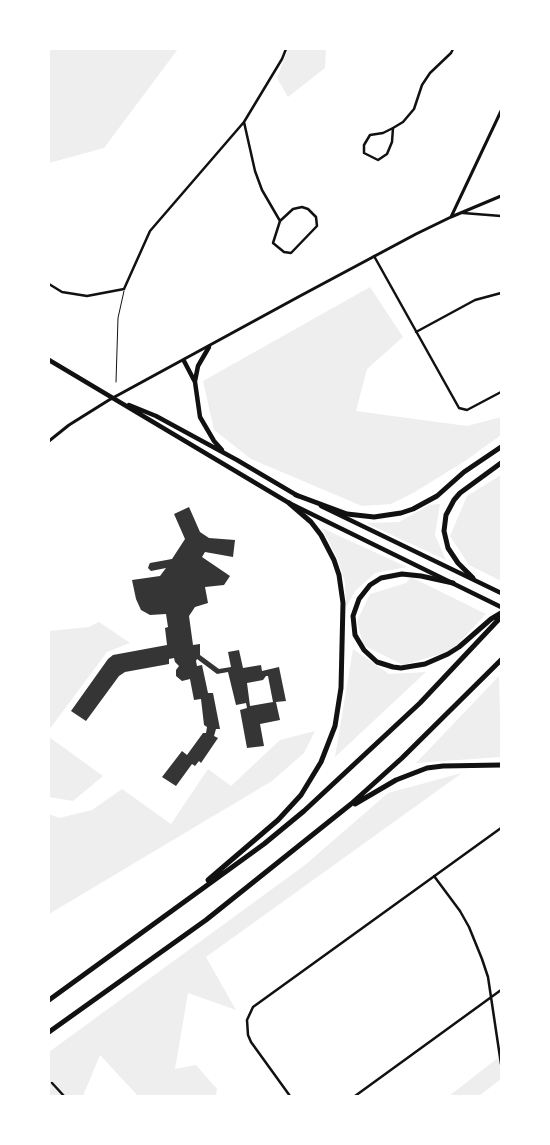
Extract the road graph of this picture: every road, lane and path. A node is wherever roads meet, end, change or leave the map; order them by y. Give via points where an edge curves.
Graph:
1 (286, 49) edge
2 (454, 49) edge
3 (501, 111) edge
4 (244, 122) junction
5 (393, 128) junction
6 (501, 196) edge
7 (461, 213) junction
8 (501, 216) edge
9 (451, 217) junction
10 (280, 221) junction
11 (374, 256) junction
12 (49, 284) edge
13 (124, 289) junction
14 (501, 293) edge
15 (416, 332) junction
16 (209, 347) junction
17 (49, 360) edge
18 (184, 361) junction
19 (116, 382) dead end
20 (195, 382) junction
21 (501, 392) edge
22 (114, 398) junction
23 (49, 441) edge
24 (501, 447) edge
25 (224, 453) junction
26 (501, 463) edge
27 (296, 495) junction
28 (289, 503) junction
29 (473, 578) junction
30 (453, 583) junction
31 (501, 593) edge
32 (501, 607) edge
33 (501, 613) edge
34 (501, 618) edge
35 (501, 660) edge
36 (501, 765) edge
37 (344, 810) junction
38 (501, 828) edge
39 (434, 876) junction
40 (184, 902) junction
41 (501, 990) edge
42 (491, 997) junction
43 (49, 1000) edge
44 (49, 1032) edge
45 (501, 1064) edge
46 (52, 1083) dead end
47 (64, 1096) edge
48 (290, 1096) edge
49 (355, 1096) edge

1 - 4 street
2 - 5 street via 430,73 414,109
3 - 9 street
4 - 10 street via 255,171
4 - 13 street via 150,231
5 - 5 street via 370,135 364,145 364,153 378,160 387,154
6 - 7 street
7 - 8 street
7 - 9 street
9 - 11 street
10 - 10 street via 272,242 284,252 291,253 318,226 316,218 302,207 293,209
11 - 15 street
11 - 16 street
12 - 13 street via 62,292 87,296
13 - 19 lane via 118,318
14 - 15 street via 475,300
15 - 21 street via 459,408 468,410
16 - 18 street
16 - 20 highway via 198,366
17 - 22 highway
18 - 20 highway
18 - 22 street
20 - 25 highway via 200,417
22 - 23 street
22 - 25 highway via 156,416
22 - 28 highway
24 - 27 highway via 436,496 400,513 374,517 347,514
25 - 27 highway
26 - 29 highway via 460,493 446,515 444,532 448,548
27 - 29 highway
28 - 30 highway
28 - 40 highway via 321,535 339,575 343,603 341,688 334,726 313,777 290,808
29 - 31 highway
30 - 32 highway
30 - 33 highway via 402,574 381,578 370,585 358,599 354,616 356,635 364,650 377,662 394,668 425,664 459,647
34 - 40 highway via 384,739 304,811
35 - 37 highway via 409,752
36 - 37 highway via 427,768 396,780
37 - 44 highway via 206,920
38 - 39 street
39 - 42 street via 469,927 488,977
39 - 48 street via 253,1007 247,1020 250,1042
40 - 43 highway
41 - 42 street
42 - 45 street
42 - 49 street
46 - 47 street

